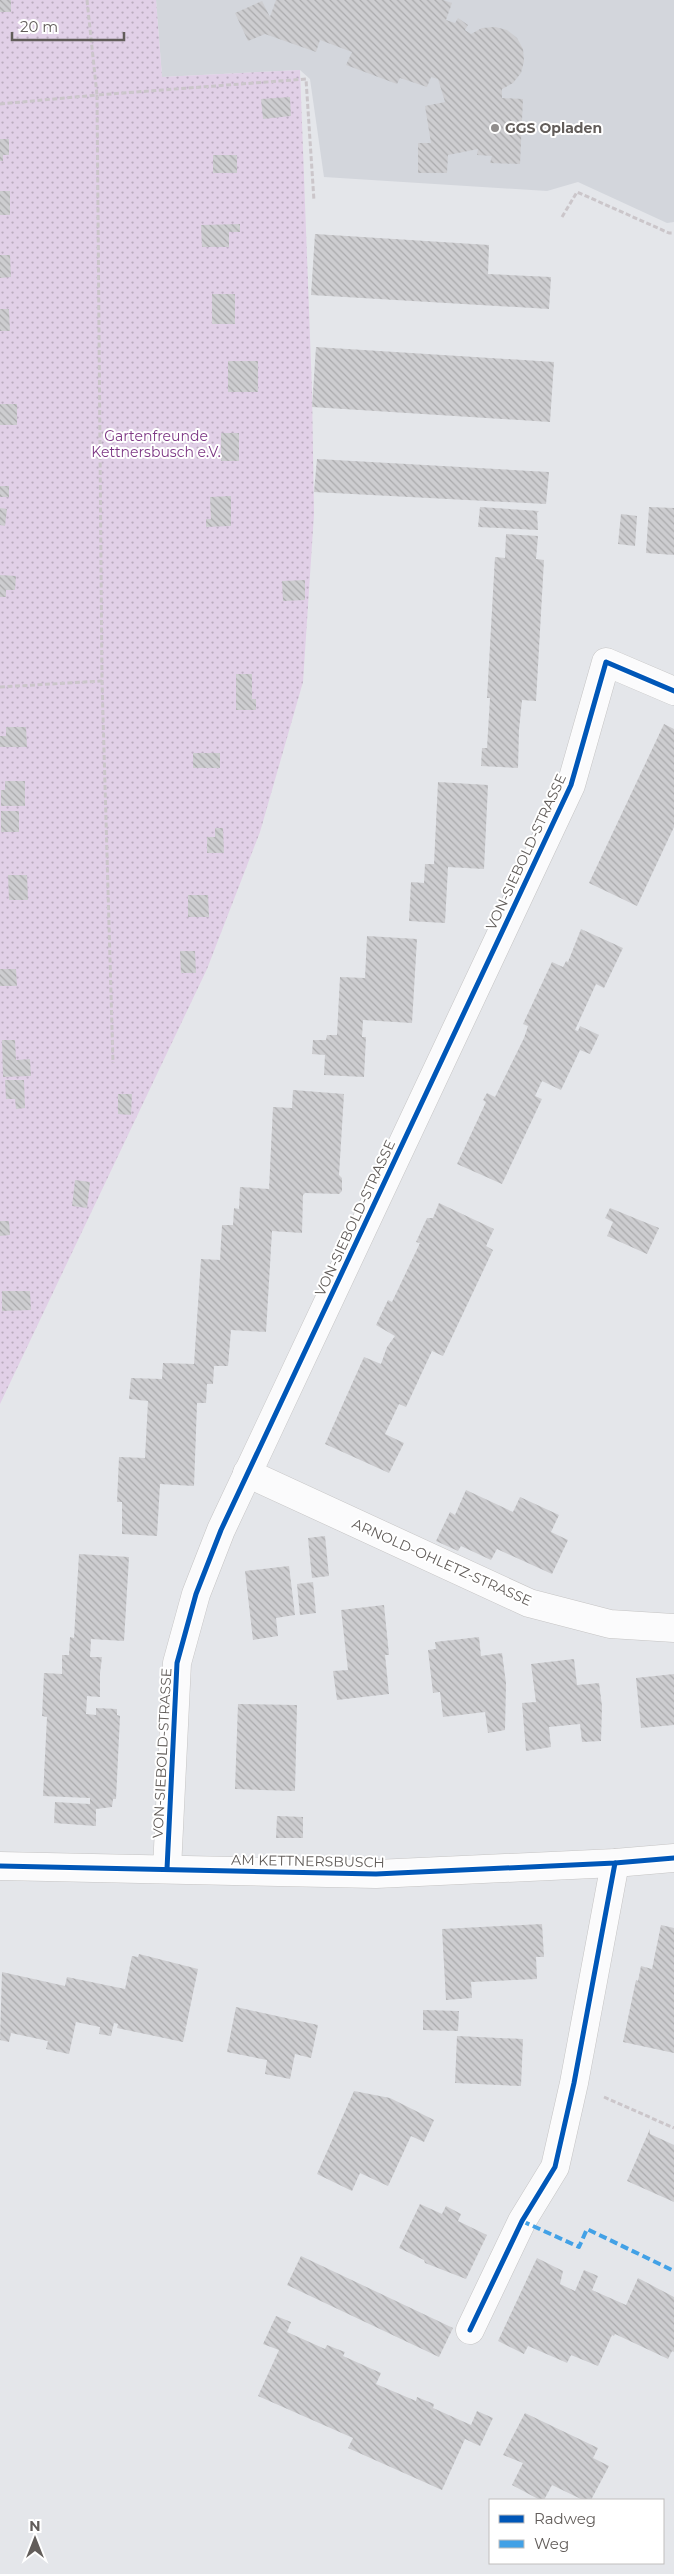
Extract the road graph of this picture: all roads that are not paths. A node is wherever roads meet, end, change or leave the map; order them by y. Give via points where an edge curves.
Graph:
1 (674, 691) edge
2 (247, 1474) junction
3 (674, 1628) edge
4 (674, 1858) edge
5 (615, 1863) junction
6 (0, 1866) edge
7 (168, 1869) junction
8 (470, 2330) dead end

1 - 2 street, VON-SIEBOLD-STRASSE via 606,662 571,785
2 - 3 street, ARNOLD-OHLETZ-STRASSE via 529,1603 610,1624
2 - 7 street, VON-SIEBOLD-STRASSE via 196,1594 177,1663
4 - 5 street, AM KETTNERSBUSCH
5 - 7 street, AM KETTNERSBUSCH via 376,1874
5 - 8 street via 555,2167 522,2221
6 - 7 street, AM KETTNERSBUSCH

